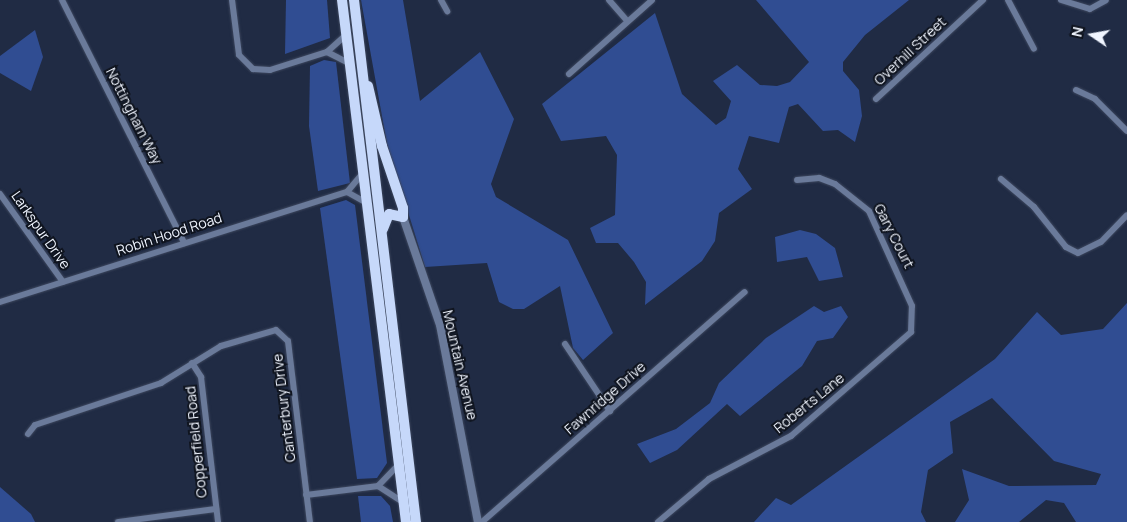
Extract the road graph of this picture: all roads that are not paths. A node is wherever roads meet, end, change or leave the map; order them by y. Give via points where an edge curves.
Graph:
1 (62, 0) edge
2 (232, 0) edge
3 (342, 0) edge
4 (354, 0) edge
5 (442, 0) edge
6 (609, 0) edge
7 (652, 0) edge
8 (983, 0) edge
9 (1008, 0) edge
10 (1061, 0) edge
11 (1106, 0) edge
12 (447, 11) dead end
13 (626, 22) junction
14 (346, 35) junction
15 (358, 47) junction
16 (1034, 49) dead end
17 (327, 52) junction
18 (349, 63) junction
19 (569, 74) dead end
20 (1076, 90) dead end
21 (876, 99) dead end
22 (1127, 131) edge
23 (363, 173) junction
24 (1001, 179) dead end
25 (797, 180) dead end
26 (347, 192) junction
27 (0, 194) edge
28 (367, 204) junction
29 (1127, 215) edge
30 (403, 216) junction
31 (382, 240) junction
32 (184, 242) junction
33 (63, 282) junction
34 (745, 292) dead end
35 (0, 302) edge
36 (913, 322) joint
37 (565, 344) dead end
38 (192, 363) junction
39 (610, 411) junction
40 (28, 434) dead end
41 (398, 465) junction
42 (378, 486) junction
43 (306, 495) junction
44 (403, 502) junction
45 (216, 509) junction
46 (118, 522) edge
47 (218, 522) edge
48 (310, 522) edge
49 (406, 522) edge
50 (416, 522) edge
51 (480, 522) edge
52 (658, 522) edge

1 - 32 street, Nottingham Way
2 - 17 street via 239,54 253,69 270,70
3 - 14 highway
4 - 15 highway
5 - 12 street
6 - 13 street
7 - 13 street
8 - 21 street, Overhill Street
9 - 16 street
10 - 11 street via 1090,9
13 - 19 street
14 - 17 street
14 - 18 highway
15 - 30 highway
15 - 31 highway
17 - 18 street
18 - 23 highway
20 - 22 street via 1095,100
23 - 26 street
23 - 28 highway
24 - 29 street via 1034,207 1066,247 1078,253 1101,242
25 - 36 street, Gary Court via 827,180 863,204 909,297
26 - 28 street
26 - 32 street, Robin Hood Road
27 - 33 street, Larkspur Drive
28 - 41 highway
30 - 31 highway via 387,216
30 - 51 street, Mountain Avenue via 440,325
31 - 50 highway
32 - 33 street, Robin Hood Road
33 - 35 street, Robin Hood Road
34 - 39 street, Fawnridge Drive
36 - 52 street, Roberts Lane via 905,340 790,436 708,479
37 - 39 street
38 - 40 street, Canterbury Drive via 161,383 35,425
38 - 43 street, Canterbury Drive via 261,331 276,330 286,337
38 - 45 street, Copperfield Road via 202,377
39 - 51 street, Fawnridge Drive
41 - 42 street
41 - 44 highway
42 - 43 street
42 - 44 street
43 - 48 street, Canterbury Drive
44 - 49 highway
45 - 46 street
45 - 47 street, Copperfield Road

